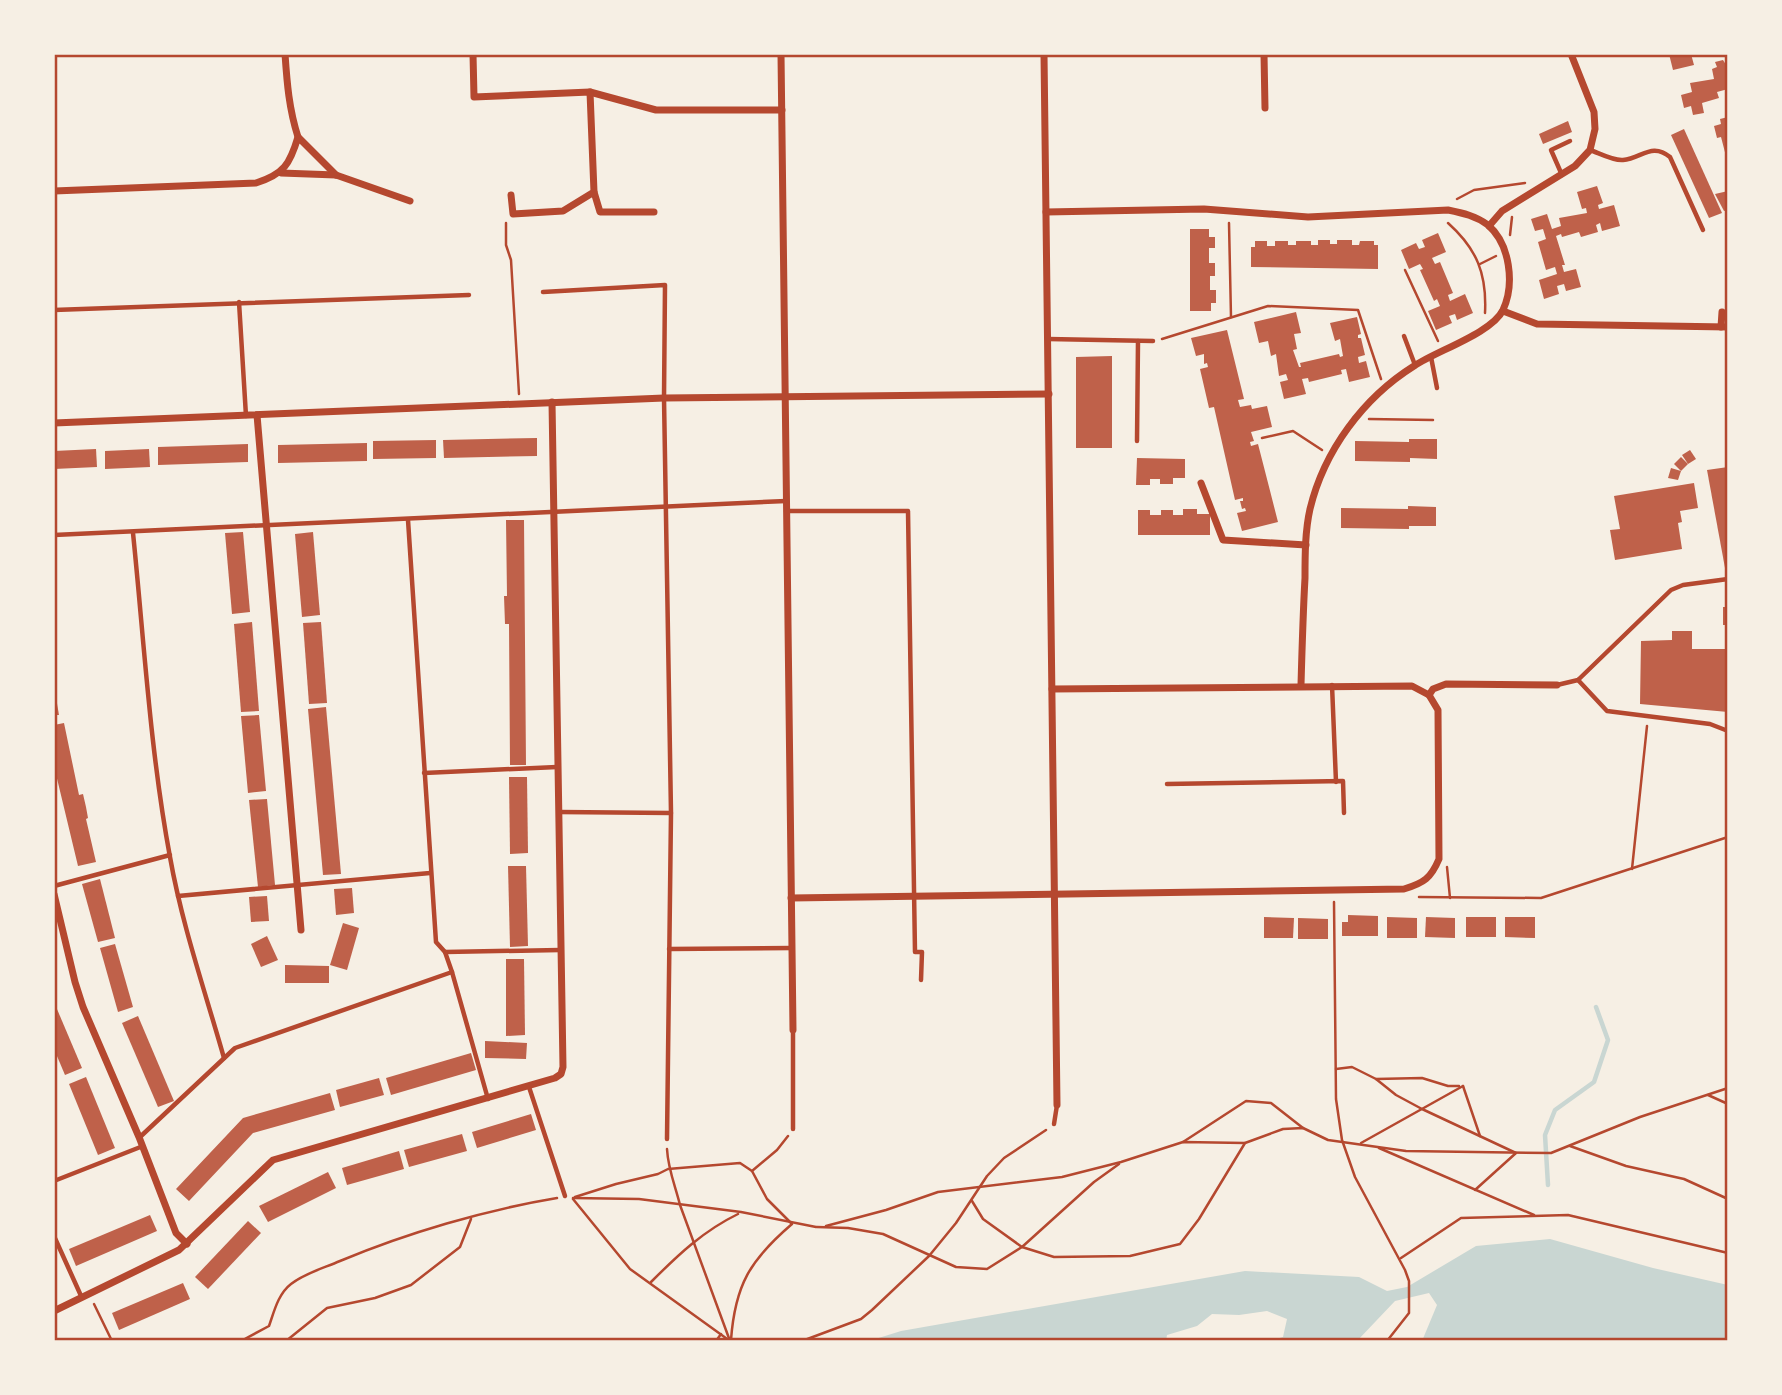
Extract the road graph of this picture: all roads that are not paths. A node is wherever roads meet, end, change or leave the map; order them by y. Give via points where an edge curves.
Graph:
1 (285, 54) edge
2 (473, 54) edge
3 (781, 54) edge
4 (1044, 54) edge
5 (1264, 54) edge
6 (1571, 54) edge
7 (590, 92) junction
8 (1265, 108) dead end
9 (782, 110) junction
10 (298, 137) junction
11 (1570, 142) dead end
12 (1590, 150) junction
13 (281, 173) junction
14 (336, 175) junction
15 (1562, 175) junction
16 (54, 191) edge
17 (594, 192) junction
18 (511, 195) dead end
19 (410, 201) dead end
20 (654, 212) dead end
21 (1046, 212) junction
22 (1489, 226) junction
23 (1703, 230) dead end
24 (543, 292) dead end
25 (469, 295) dead end
26 (239, 302) junction
27 (54, 310) edge
28 (1503, 312) junction
29 (1722, 312) dead end
30 (1725, 327) edge
31 (1404, 335) dead end
32 (1048, 339) junction
33 (1138, 341) junction
34 (1153, 341) road end
35 (1431, 356) junction
36 (1415, 365) junction
37 (1437, 388) dead end
38 (1049, 394) junction
39 (784, 397) junction
40 (664, 398) junction
41 (552, 402) junction
42 (257, 415) junction
43 (246, 416) junction
44 (54, 424) edge
45 (1137, 441) dead end
46 (1201, 483) dead end
47 (786, 501) junction
48 (666, 506) junction
49 (786, 511) junction
50 (553, 512) junction
51 (408, 520) junction
52 (267, 527) junction
53 (133, 533) junction
54 (54, 535) edge
55 (1306, 545) junction
56 (1728, 579) edge
57 (1578, 680) junction
58 (1301, 685) junction
59 (1332, 685) junction
60 (1557, 685) joint
61 (1052, 689) junction
62 (1429, 695) junction
63 (1728, 731) edge
64 (557, 767) junction
65 (424, 773) junction
66 (1336, 782) junction
67 (1167, 784) dead end
68 (558, 812) junction
69 (671, 813) junction
70 (1344, 813) dead end
71 (170, 855) junction
72 (430, 873) junction
73 (54, 886) edge
74 (297, 886) junction
75 (1055, 894) junction
76 (178, 896) junction
77 (915, 896) junction
78 (55, 897) edge
79 (791, 898) junction
80 (301, 930) dead end
81 (669, 948) junction
82 (792, 948) junction
83 (560, 950) junction
84 (445, 952) junction
85 (452, 972) junction
86 (921, 979) dead end
87 (793, 1030) joint
88 (224, 1058) junction
89 (529, 1087) junction
90 (488, 1099) junction
91 (1057, 1105) joint
92 (1054, 1124) road end
93 (793, 1129) road end
94 (139, 1137) junction
95 (667, 1139) road end
96 (143, 1146) junction
97 (54, 1181) edge
98 (565, 1196) road end
99 (54, 1236) edge
100 (187, 1244) junction
101 (86, 1297) junction
102 (54, 1311) edge

1 - 10 street via 290,114
2 - 7 street via 474,97
3 - 9 street
4 - 21 street
5 - 8 street
6 - 12 street via 1594,112
7 - 9 street via 656,110
7 - 17 street
9 - 39 street
10 - 13 street via 293,156
10 - 14 street
11 - 15 lane via 1551,150
12 - 15 street
12 - 23 lane via 1621,161 1653,149 1663,151 1670,157
13 - 14 street
13 - 16 street via 257,183
14 - 19 street
15 - 22 street via 1502,211
17 - 18 street via 563,211 513,214
17 - 20 street via 600,212
21 - 22 street via 1162,209 1308,217 1448,210 1468,214
21 - 32 street
22 - 28 street via 1508,265
24 - 40 lane via 665,285
25 - 26 lane
26 - 27 lane
26 - 43 lane
28 - 30 street via 1537,324
28 - 35 street via 1482,330
29 - 30 street
31 - 36 lane
32 - 33 lane
32 - 38 street
33 - 34 lane
33 - 45 lane
35 - 36 street
35 - 37 lane
36 - 55 street via 1384,388 1330,455 1309,512
38 - 39 street
38 - 61 street
39 - 40 street
39 - 47 street
40 - 41 street
40 - 48 lane
41 - 42 street
41 - 50 street
42 - 43 street
42 - 52 street
43 - 44 street
46 - 55 street via 1223,540
47 - 48 lane
47 - 49 street
48 - 50 lane
48 - 69 lane
49 - 77 lane via 908,511
49 - 79 street
50 - 51 lane
50 - 64 street
51 - 52 lane
51 - 65 lane
52 - 53 lane
52 - 74 street
53 - 54 lane
53 - 71 lane
55 - 58 street
56 - 57 lane via 1671,590
57 - 60 lane
57 - 63 lane via 1607,711 1710,724
58 - 59 street
58 - 61 street
59 - 62 street via 1412,686
59 - 66 lane
60 - 62 street via 1446,684
61 - 75 street
62 - 75 street via 1438,710 1439,859 1424,883 1404,888
64 - 65 lane
64 - 68 street
65 - 72 lane
66 - 67 lane
66 - 70 lane via 1343,782
68 - 69 lane
68 - 83 street
69 - 81 lane
71 - 73 lane
71 - 76 lane
72 - 74 lane
72 - 84 lane via 436,942
74 - 76 lane
74 - 80 street
75 - 77 street
75 - 91 street
76 - 88 lane
77 - 79 street
77 - 86 lane via 915,952 922,952
78 - 94 street via 83,1007
79 - 82 street
81 - 82 lane
81 - 95 lane
82 - 87 street
83 - 84 lane
83 - 89 street via 561,1074
84 - 85 lane
85 - 88 lane via 235,1048
85 - 90 lane
87 - 93 lane
88 - 94 lane
89 - 90 street
89 - 98 lane
90 - 100 street via 273,1160
91 - 92 lane
94 - 96 street
96 - 97 lane
96 - 100 street via 176,1233
99 - 101 lane
100 - 101 street
101 - 102 street

